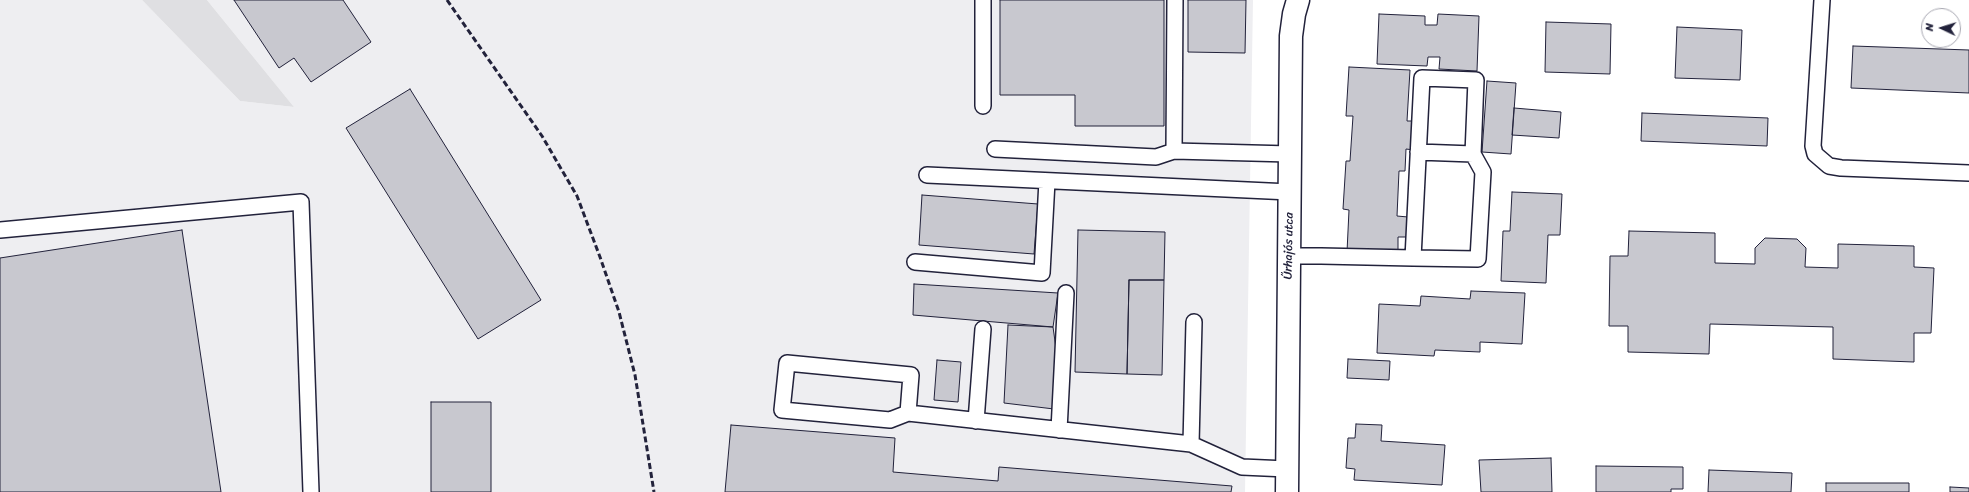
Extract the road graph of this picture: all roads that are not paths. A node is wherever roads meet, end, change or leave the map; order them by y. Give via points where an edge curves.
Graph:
1 (983, 0) edge
2 (1175, 0) edge
3 (1298, 0) edge
4 (1822, 0) edge
5 (983, 106) dead end
6 (995, 149) dead end
7 (1174, 151) junction
8 (1418, 152) junction
9 (1290, 154) junction
10 (1473, 154) junction
11 (1969, 173) edge
12 (927, 175) dead end
13 (1047, 181) junction
14 (1290, 192) junction
15 (0, 230) edge
16 (1289, 256) junction
17 (1413, 258) junction
18 (915, 262) dead end
19 (1066, 293) dead end
20 (1194, 322) dead end
21 (983, 328) dead end
22 (908, 413) junction
23 (976, 421) junction
24 (1059, 430) junction
25 (1191, 444) junction
26 (1287, 469) junction
27 (310, 492) edge
28 (1287, 492) edge

1 - 5 lane
2 - 7 lane
3 - 9 street, Űrhajós utca via 1291,36
4 - 11 lane via 1813,146 1815,154 1829,166 1841,168
6 - 7 lane via 1156,157
7 - 9 lane
8 - 10 lane
8 - 10 lane via 1422,78 1476,80
8 - 17 lane
9 - 14 street, Űrhajós utca
10 - 17 lane via 1483,172 1478,259
12 - 13 lane
13 - 14 lane via 1260,196
13 - 18 lane via 1042,272
14 - 16 street, Űrhajós utca
15 - 27 lane via 301,202
16 - 17 lane
16 - 26 street, Űrhajós utca
19 - 24 lane
20 - 25 lane
21 - 23 lane
22 - 22 lane via 890,420 782,410 787,363 911,375
22 - 23 lane
23 - 24 lane
24 - 25 lane
25 - 26 lane via 1242,467
26 - 28 street, Űrhajós utca

